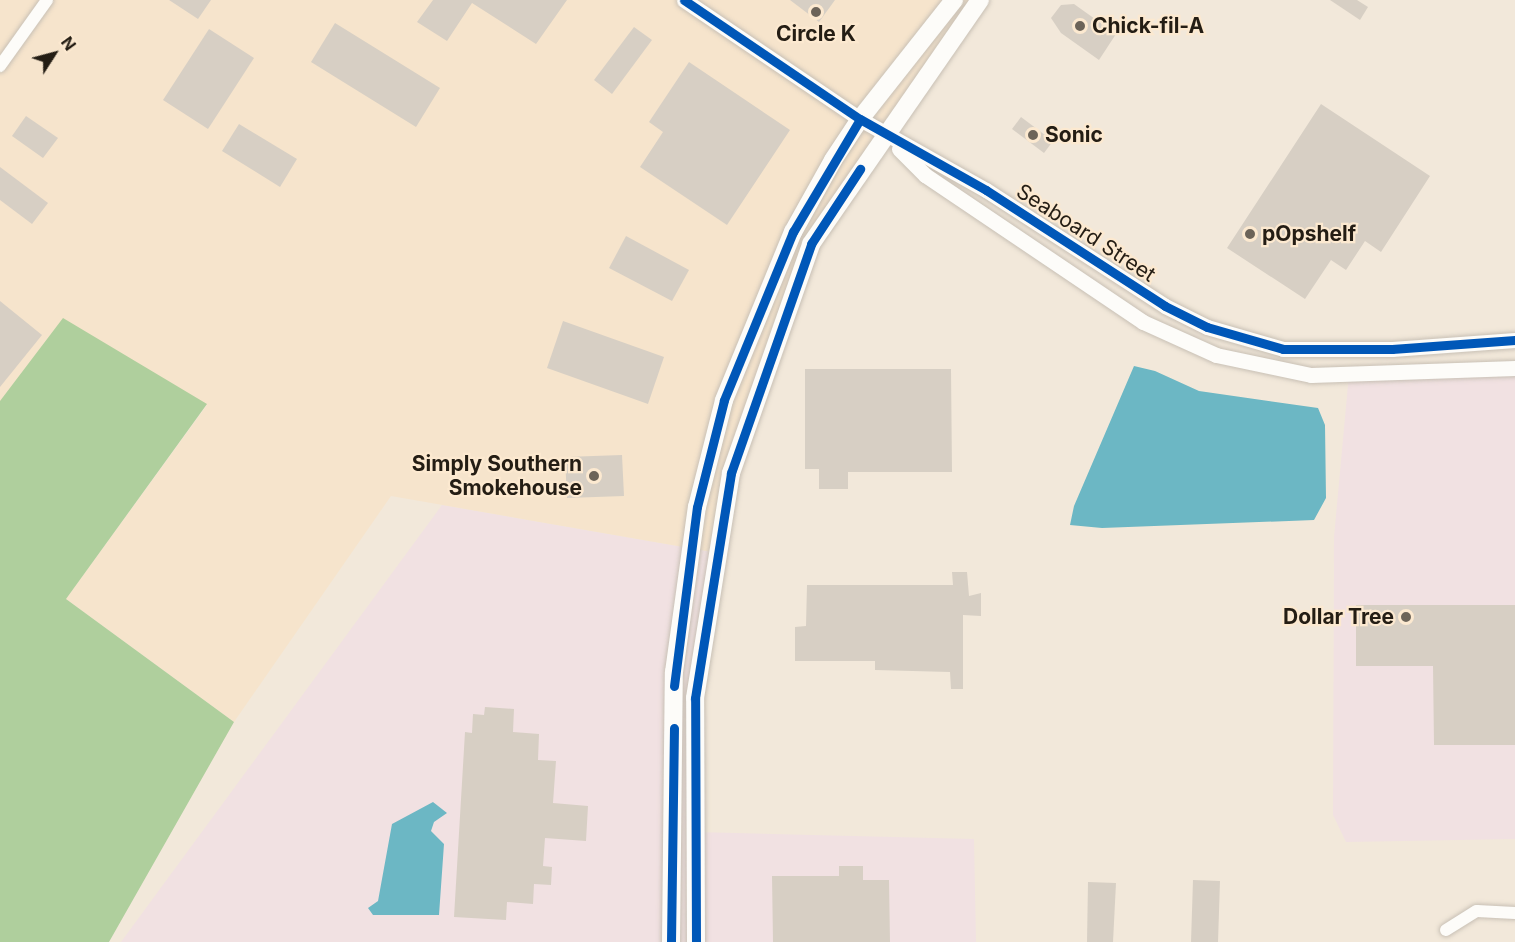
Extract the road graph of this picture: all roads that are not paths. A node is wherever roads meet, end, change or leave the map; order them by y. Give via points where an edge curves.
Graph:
1 (46, 0) edge
2 (684, 0) edge
3 (954, 0) edge
4 (980, 0) edge
5 (0, 66) edge
6 (860, 120) junction
7 (884, 134) junction
8 (1515, 340) edge
9 (1515, 368) edge
10 (1515, 913) edge
11 (1446, 930) dead end
12 (671, 942) edge
13 (696, 942) edge

1 - 5 street
2 - 6 street, Seaboard Street
3 - 6 main road
4 - 7 main road
6 - 7 street, Seaboard Street
6 - 12 main road via 833,160 783,254 724,400 697,507 674,672
7 - 8 street, Seaboard Street via 986,190 1165,306 1207,327 1283,349 1392,350
7 - 9 street, Seaboard Street via 925,175 1134,316 1216,355 1311,375
7 - 13 main road via 811,244 731,473 695,698
10 - 11 street via 1477,911

